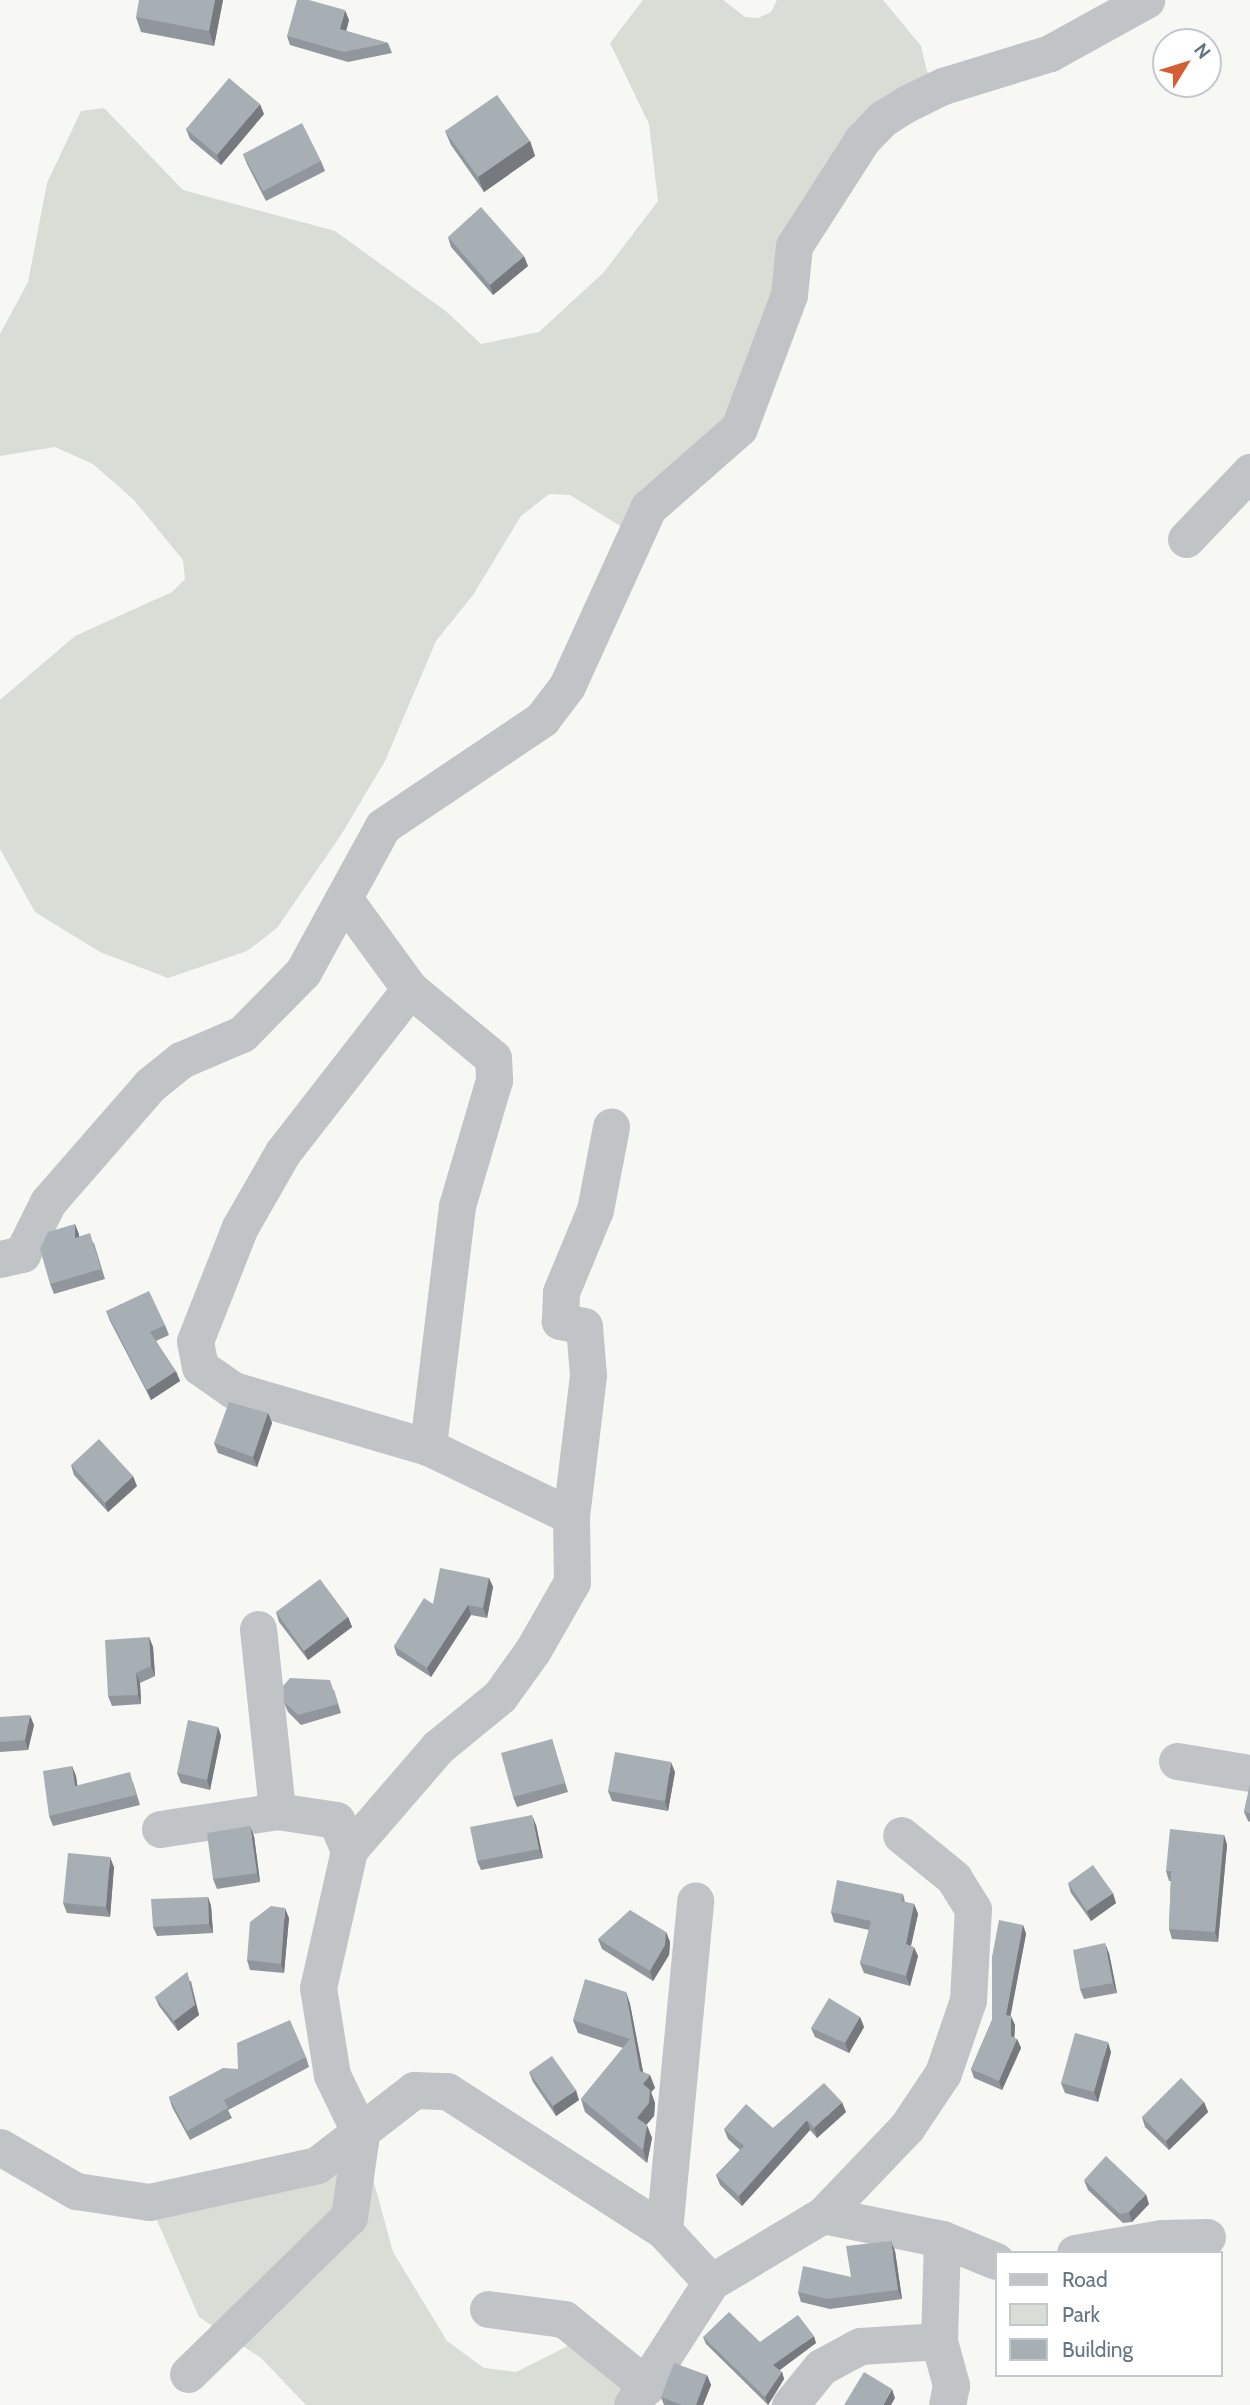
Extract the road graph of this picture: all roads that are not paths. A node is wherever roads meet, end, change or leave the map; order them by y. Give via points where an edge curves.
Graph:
1 (1146, 0) edge
2 (1250, 472) edge
3 (1186, 539) dead end
4 (345, 900) junction
5 (410, 989) junction
6 (611, 1127) dead end
7 (0, 1259) edge
8 (428, 1447) junction
9 (572, 1516) junction
10 (258, 1629) dead end
11 (1177, 1761) dead end
12 (1250, 1773) edge
13 (276, 1811) junction
14 (160, 1829) dead end
15 (901, 1835) dead end
16 (349, 1850) junction
17 (695, 1900) dead end
18 (361, 2135) junction
19 (0, 2147) edge
20 (823, 2215) junction
21 (664, 2231) junction
22 (1208, 2237) dead end
23 (942, 2239) junction
24 (1086, 2251) edge
25 (995, 2261) edge
26 (711, 2282) junction
27 (488, 2309) dead end
28 (939, 2341) junction
29 (188, 2374) dead end
30 (639, 2396) edge
31 (790, 2405) edge
32 (947, 2405) edge

1 - 4 street via 1050,53 943,86 908,103 882,119 862,140 794,246 789,295 739,428 648,508 568,686 542,719 383,826
2 - 3 street
4 - 5 street
4 - 7 street via 303,972 263,1017 242,1034 181,1060 150,1084 48,1202 22,1254
5 - 8 street via 493,1058 494,1069 457,1206
5 - 8 street via 283,1152 240,1227 195,1341 200,1367 233,1390
6 - 9 street via 595,1210 561,1292 560,1321 584,1326 588,1375
8 - 9 street
9 - 16 street via 572,1581 533,1650 500,1696 438,1747
10 - 13 street
11 - 12 street
13 - 14 street
13 - 16 street via 336,1820
15 - 20 street via 954,1878 973,1909 968,2000 943,2073 907,2127
16 - 18 street via 318,1988 332,2075
17 - 21 street
18 - 19 street via 317,2165 241,2178 149,2202 76,2191
18 - 21 street via 414,2090 447,2091
18 - 29 street via 348,2217
20 - 23 street
20 - 26 street
21 - 26 street
22 - 24 street via 1162,2238
23 - 25 street
23 - 28 street
26 - 30 street
27 - 30 street via 564,2319
28 - 31 street via 860,2346 821,2367
28 - 32 street via 951,2385

